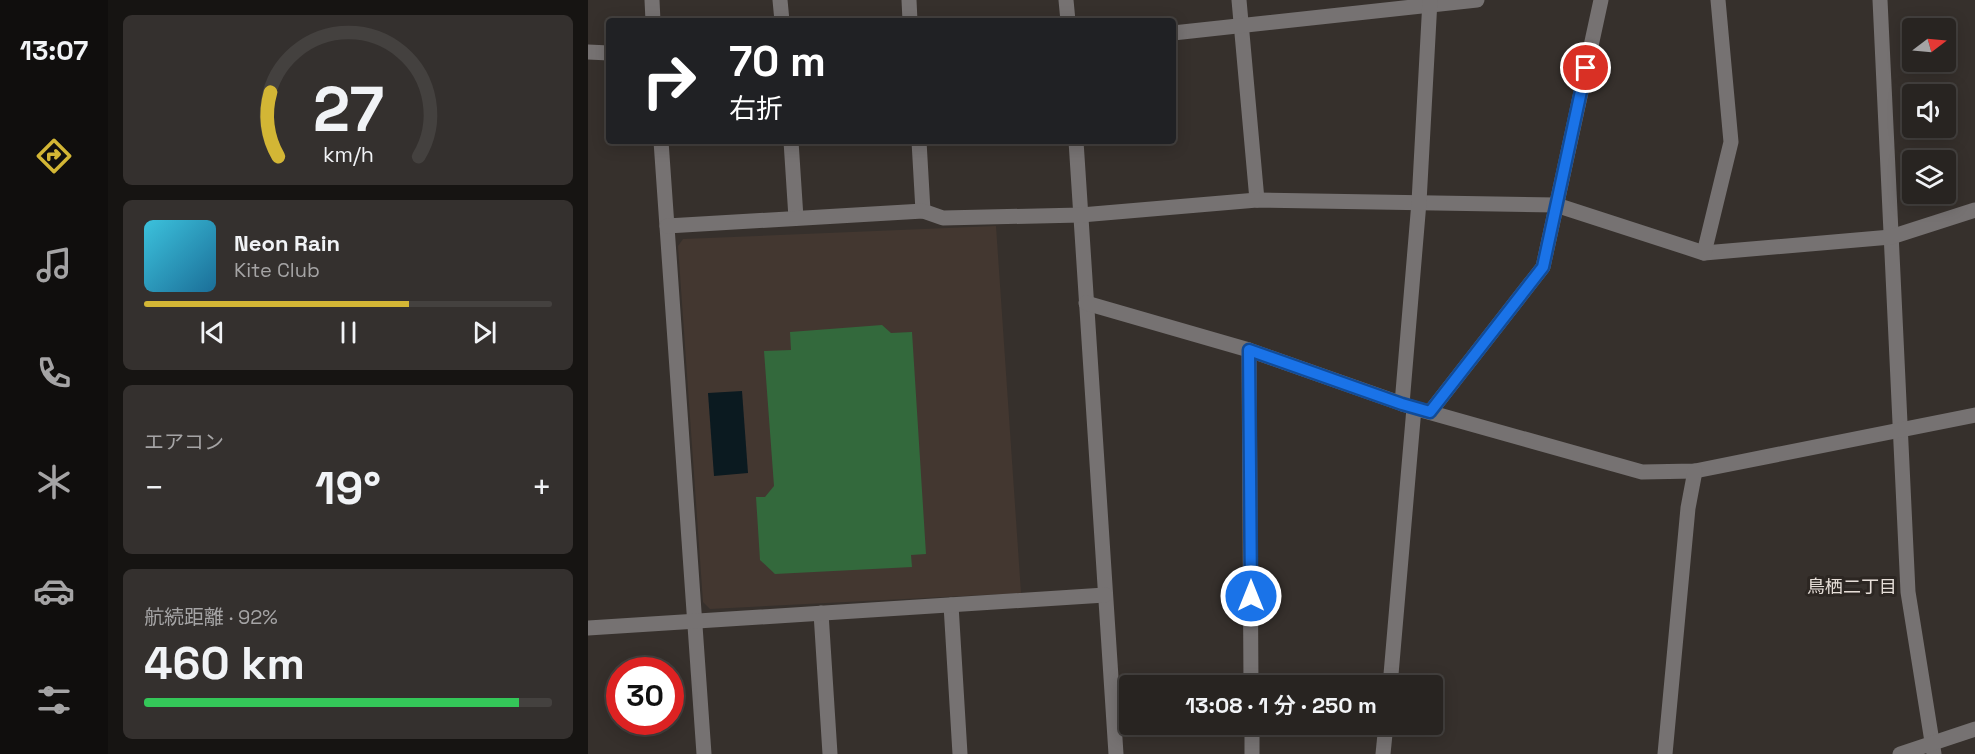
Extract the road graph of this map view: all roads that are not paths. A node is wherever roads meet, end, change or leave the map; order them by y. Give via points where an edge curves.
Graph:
1 (652, 0) edge
2 (780, 0) edge
3 (909, 0) edge
4 (1066, 0) edge
5 (1239, 0) edge
6 (1477, 0) edge
7 (1601, 0) edge
8 (1718, 0) edge
9 (1880, 0) edge
10 (1431, 2) edge
11 (653, 18) edge
12 (782, 18) edge
13 (910, 18) edge
14 (1068, 18) edge
15 (1241, 26) junction
16 (1176, 33) edge
17 (588, 52) edge
18 (606, 53) edge
19 (661, 144) edge
20 (790, 144) edge
21 (919, 144) edge
22 (1076, 144) edge
23 (1257, 200) junction
24 (1419, 202) junction
25 (1556, 204) junction
26 (1975, 210) edge
27 (923, 211) junction
28 (1081, 215) junction
29 (796, 218) junction
30 (667, 226) junction
31 (1891, 237) junction
32 (1704, 253) junction
33 (1086, 303) junction
34 (1249, 350) junction
35 (1408, 406) junction
36 (1430, 412) junction
37 (1975, 415) edge
38 (1901, 431) junction
39 (1695, 471) junction
40 (1105, 595) junction
41 (951, 605) junction
42 (821, 614) junction
43 (695, 621) junction
44 (588, 628) edge
45 (1251, 675) edge
46 (1391, 675) edge
47 (1113, 717) junction
48 (1119, 717) edge
49 (1975, 729) edge
50 (1252, 735) edge
51 (1385, 735) edge
52 (1933, 749) edge
53 (705, 754) edge
54 (830, 754) edge
55 (960, 754) edge
56 (1116, 754) edge
57 (1252, 754) edge
58 (1383, 754) edge
59 (1665, 754) edge
60 (1900, 754) edge

1 - 11 street
2 - 12 street
3 - 13 street
4 - 14 street
5 - 15 street
6 - 10 street
7 - 25 street
8 - 32 street via 1731,142
9 - 31 street
10 - 15 street
10 - 24 street
15 - 16 street
15 - 23 street
17 - 18 street
19 - 30 street
20 - 29 street
21 - 27 street
22 - 28 street
23 - 24 street
23 - 28 street
24 - 25 street
24 - 35 street
25 - 32 street
25 - 36 street via 1543,267
26 - 31 street
27 - 28 street via 943,218
27 - 29 street
28 - 33 street
29 - 30 street
30 - 43 street
31 - 32 street
31 - 38 street
33 - 34 street
33 - 40 street
34 - 35 street
34 - 45 street
35 - 36 street
35 - 46 street
36 - 39 street via 1642,472
37 - 38 street
38 - 39 street
38 - 52 street via 1908,592
39 - 59 street via 1688,508
40 - 41 street
40 - 47 street
41 - 42 street
41 - 55 street
42 - 43 street
42 - 54 street
43 - 44 street
43 - 53 street
47 - 48 lane
47 - 56 street
49 - 52 street
50 - 57 street
51 - 58 street
52 - 60 street

